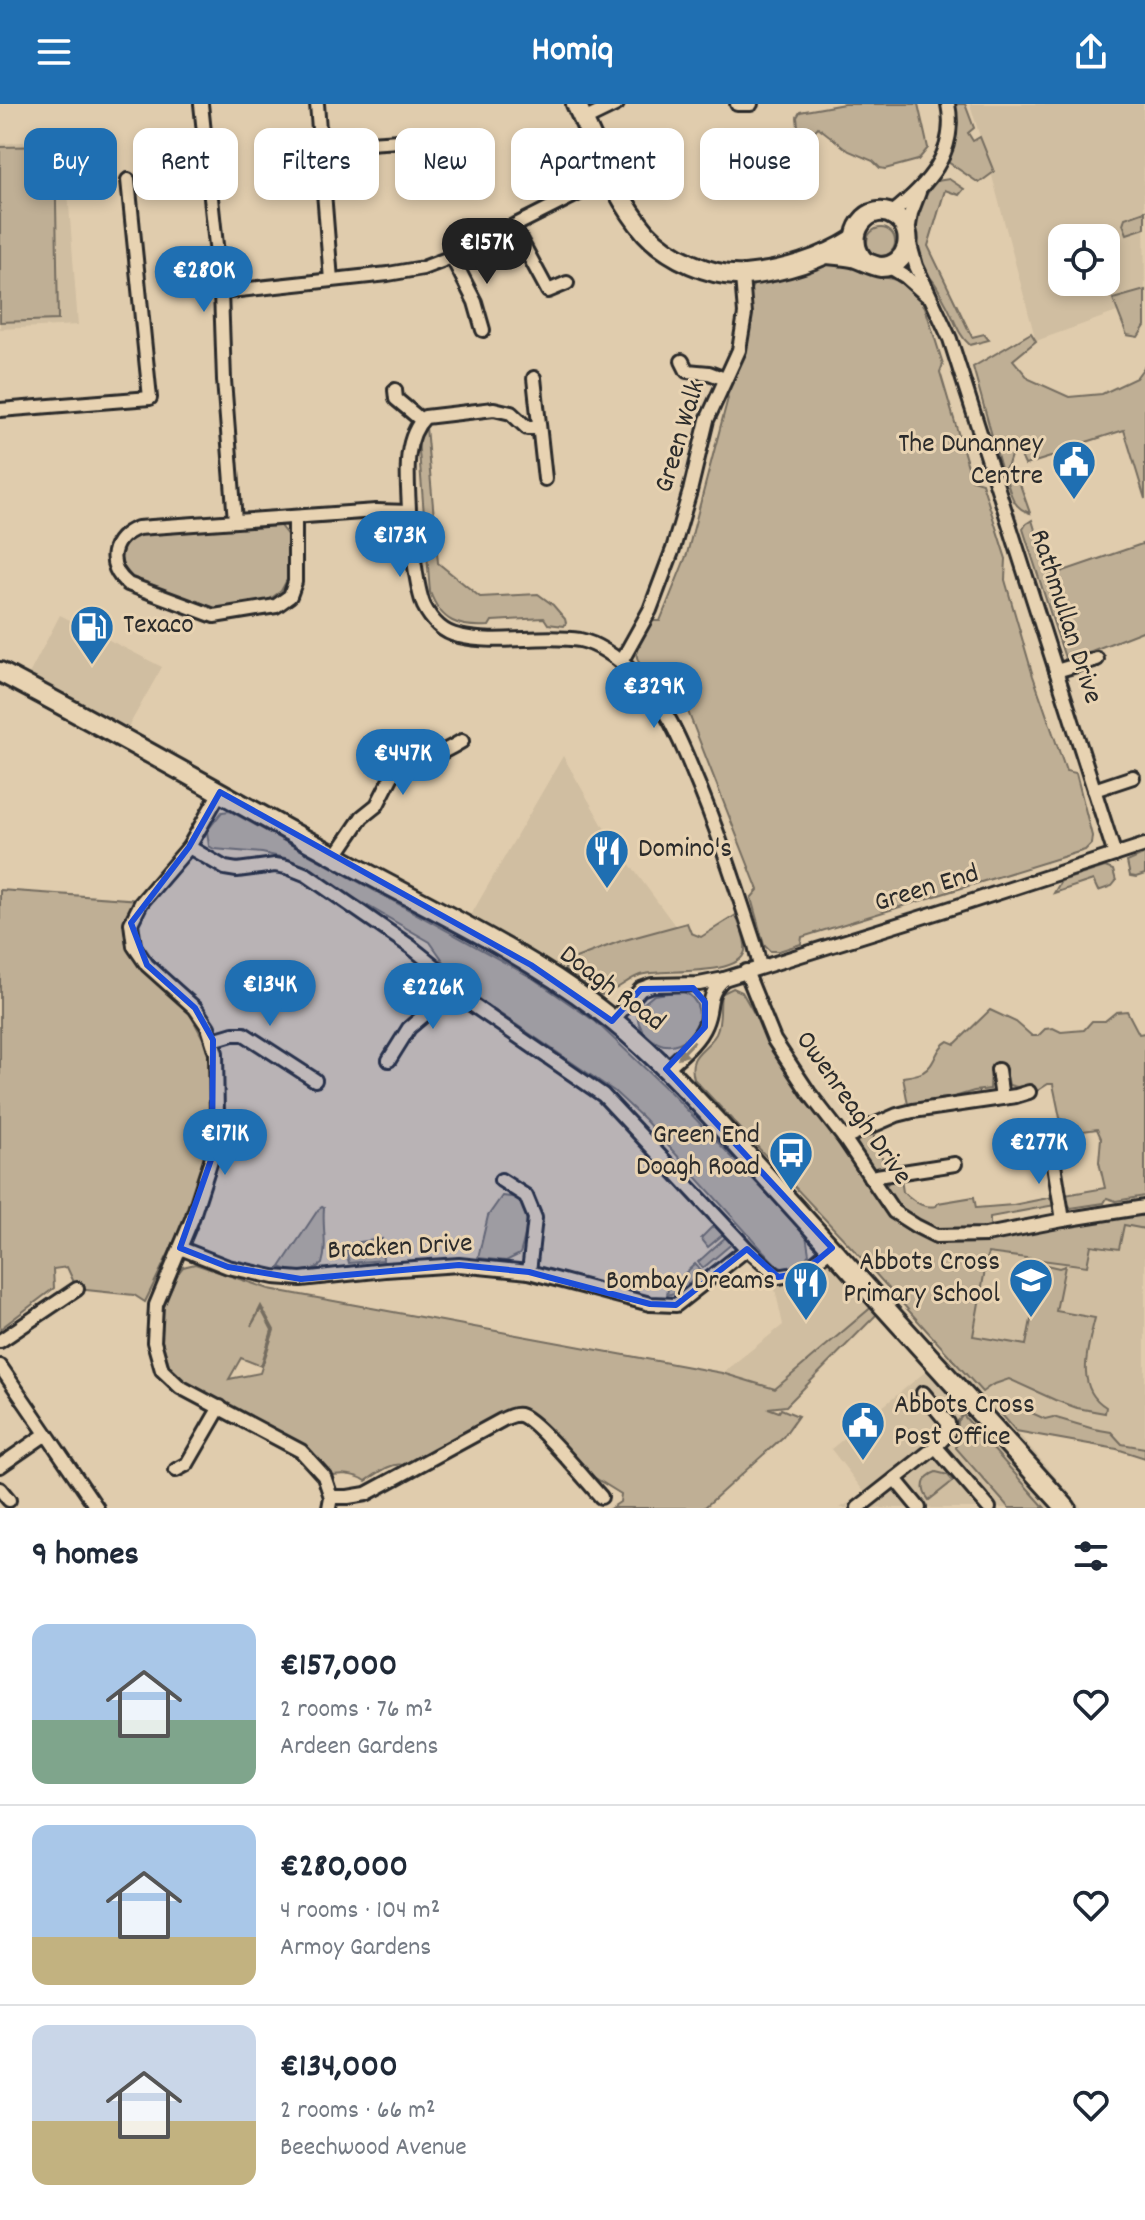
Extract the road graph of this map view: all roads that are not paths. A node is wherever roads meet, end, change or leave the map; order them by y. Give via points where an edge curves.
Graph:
1 (201, 104) edge
2 (317, 104) edge
3 (617, 104) edge
4 (737, 104) edge
5 (751, 104) edge
6 (948, 104) edge
7 (580, 112) edge
8 (319, 128) edge
9 (128, 180) dead end
10 (920, 189) junction
11 (325, 200) edge
12 (565, 200) edge
13 (624, 200) edge
14 (891, 214) junction
15 (513, 226) junction
16 (908, 237) junction
17 (854, 239) junction
18 (826, 254) junction
19 (452, 257) junction
20 (864, 261) junction
21 (888, 266) junction
22 (742, 276) junction
23 (331, 280) junction
24 (567, 283) dead end
25 (221, 292) junction
26 (934, 303) junction
27 (483, 330) dead end
28 (685, 371) dead end
29 (534, 378) dead end
30 (725, 379) junction
31 (395, 390) dead end
32 (0, 410) edge
33 (421, 420) junction
34 (539, 428) junction
35 (545, 479) dead end
36 (409, 512) junction
37 (295, 517) junction
38 (235, 521) junction
39 (1097, 659) dead end
40 (621, 662) junction
41 (1056, 671) junction
42 (0, 672) edge
43 (462, 741) dead end
44 (1133, 777) dead end
45 (1094, 790) junction
46 (220, 792) junction
47 (1145, 845) edge
48 (189, 847) junction
49 (1115, 855) junction
50 (335, 857) junction
51 (760, 967) junction
52 (746, 971) junction
53 (724, 979) junction
54 (449, 984) junction
55 (687, 984) junction
56 (708, 1014) junction
57 (612, 1021) junction
58 (213, 1040) junction
59 (389, 1060) dead end
60 (666, 1069) junction
61 (998, 1070) dead end
62 (315, 1080) dead end
63 (1029, 1092) dead end
64 (1002, 1098) junction
65 (844, 1138) junction
66 (1051, 1146) dead end
67 (955, 1164) dead end
68 (870, 1177) junction
69 (501, 1180) dead end
70 (1145, 1207) edge
71 (1063, 1220) junction
72 (180, 1248) junction
73 (832, 1248) junction
74 (747, 1249) junction
75 (529, 1272) junction
76 (77, 1289) dead end
77 (0, 1341) edge
78 (0, 1366) edge
79 (923, 1393) dead end
80 (220, 1407) junction
81 (46, 1434) junction
82 (935, 1446) junction
83 (0, 1466) edge
84 (176, 1470) dead end
85 (895, 1479) junction
86 (0, 1489) edge
87 (601, 1497) dead end
88 (9, 1500) dead end
89 (330, 1503) edge
90 (97, 1508) edge
91 (858, 1508) edge
92 (919, 1508) edge
93 (989, 1508) edge
94 (1066, 1508) edge

1 - 25 street
2 - 8 street
3 - 7 street
4 - 5 street
6 - 10 street via 948,142 940,164
9 - 32 street via 150,398
10 - 14 street
10 - 16 street
11 - 23 street
12 - 15 street
13 - 22 main road via 648,235 671,254 703,270
14 - 16 main road via 904,224
14 - 17 main road via 866,217
15 - 19 street
15 - 24 street via 548,291
16 - 21 main road via 902,257
16 - 26 street, Rathmullan Drive
17 - 18 main road
17 - 20 main road
18 - 20 main road
18 - 22 main road
19 - 23 street via 423,268
19 - 27 street
20 - 21 main road
21 - 26 street, Rathmullan Drive
22 - 30 street, Green Walk via 742,337
23 - 25 street
25 - 38 street
26 - 41 street, Rathmullan Drive
28 - 30 street
29 - 34 street
30 - 40 street, Green Walk via 707,420 673,549 650,610
31 - 33 street via 396,399
33 - 34 street via 494,409 511,413 527,428
33 - 36 street via 409,453
34 - 35 street
36 - 37 street
36 - 40 street via 423,603 439,627 457,636 582,640
37 - 38 street
37 - 38 street via 293,590 276,606 203,613 118,576 113,556 119,540 130,531
39 - 41 street
40 - 51 street via 653,694 675,729 709,809
41 - 45 street, Rathmullan Drive
42 - 46 main road, Doagh Road
43 - 50 street via 433,757 402,756 377,805 362,817
44 - 45 street
45 - 49 street, Rathmullan Drive
46 - 48 street
46 - 50 main road, Doagh Road
47 - 49 street, Green End
48 - 54 street via 225,868 275,865 307,875 411,947
48 - 58 street via 141,903 131,923 134,946 147,965 195,1008
49 - 51 street, Green End
50 - 57 main road, Doagh Road via 531,965
51 - 52 street, Green End
52 - 53 street, Green End
52 - 65 street, Owenreagh Drive via 774,1040
53 - 55 street, Green End
53 - 56 street via 714,988
54 - 59 street via 409,1028
54 - 74 street via 603,1095
55 - 56 street via 699,993
55 - 57 street, Green End via 641,989
56 -> 60 street via 697,1038
57 - 60 main road, Doagh Road
58 - 62 street via 244,1034
58 - 72 street via 217,1117 212,1157
60 - 73 main road, Doagh Road
61 - 64 street
63 - 64 street
64 - 65 street via 901,1114
65 - 68 street, Owenreagh Drive
66 - 71 street
67 - 68 street
68 - 71 street, Owenreagh Drive via 894,1212 936,1236 986,1235
69 - 75 street via 526,1196 535,1218
70 - 71 street, Owenreagh Drive
72 - 75 street, Bracken Drive via 228,1267 301,1279 459,1265
72 - 80 street via 160,1289 154,1342 162,1370 180,1387
73 - 74 street via 802,1273 778,1277
73 - 94 main road, Doagh Road
74 - 75 street, Bracken Drive via 676,1305 650,1304
76 - 77 street
78 - 81 street
79 - 82 street via 948,1423 948,1434
80 - 84 street via 187,1464
80 - 89 street via 301,1451 324,1476
81 - 83 street
81 - 90 street
82 - 85 street
82 - 93 street
85 - 91 street
85 - 92 street
86 - 88 street
87 - 89 street via 536,1426 521,1415 511,1415 366,1494

